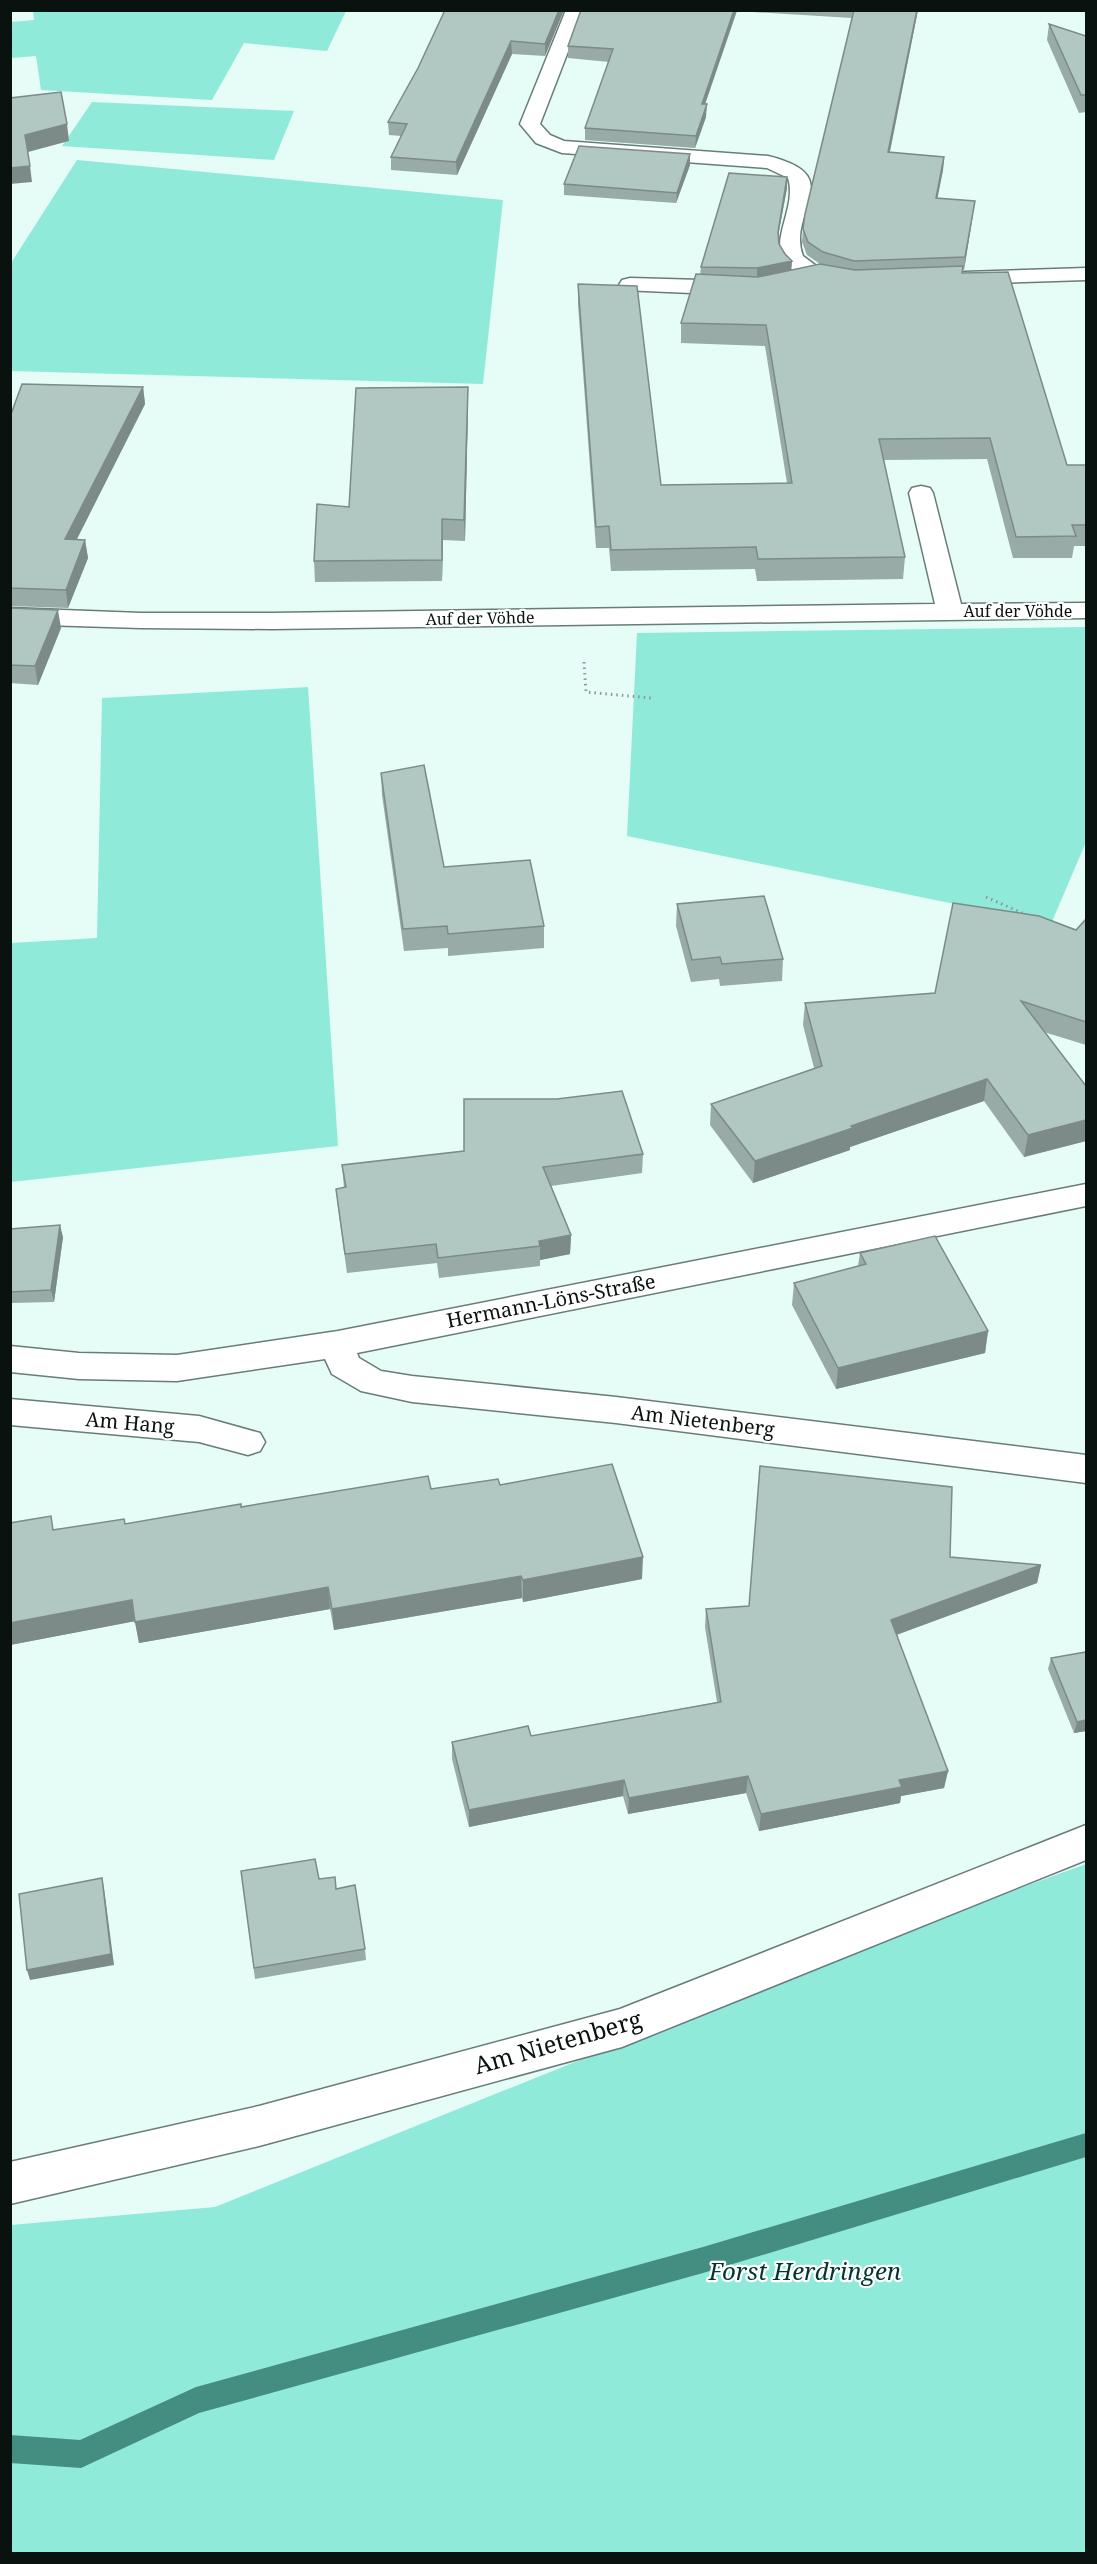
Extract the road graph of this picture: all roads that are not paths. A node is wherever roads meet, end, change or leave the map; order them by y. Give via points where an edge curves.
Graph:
1 (575, 10) edge
2 (1085, 274) edge
3 (818, 275) junction
4 (945, 279) edge
5 (865, 281) edge
6 (788, 282) edge
7 (630, 285) edge
8 (757, 288) edge
9 (921, 493) dead end
10 (1086, 611) edge
11 (950, 612) junction
12 (10, 616) edge
13 (1086, 1195) edge
14 (338, 1344) junction
15 (10, 1359) edge
16 (10, 1412) edge
17 (248, 1442) dead end
18 (1086, 1469) edge
19 (1086, 1842) edge
20 (10, 2183) edge

1 - 3 street via 531,124 535,133 562,147 768,162 786,167 798,176 801,187 789,249 804,268
2 - 4 street
3 - 5 street
3 - 6 street
7 - 8 street
9 - 11 street, Auf der Vöhde
10 - 11 street, Auf der Vöhde
11 - 12 street, Auf der Vöhde via 338,621
13 - 14 street, Hermann-Löns-Straße
14 - 15 street, Hermann-Löns-Straße via 177,1368 79,1366
14 - 18 street, Am Nietenberg via 345,1365 373,1382 412,1389 628,1411
16 - 17 street, Am Hang via 199,1429
19 - 20 street, Am Nietenberg via 622,2028 259,2126

